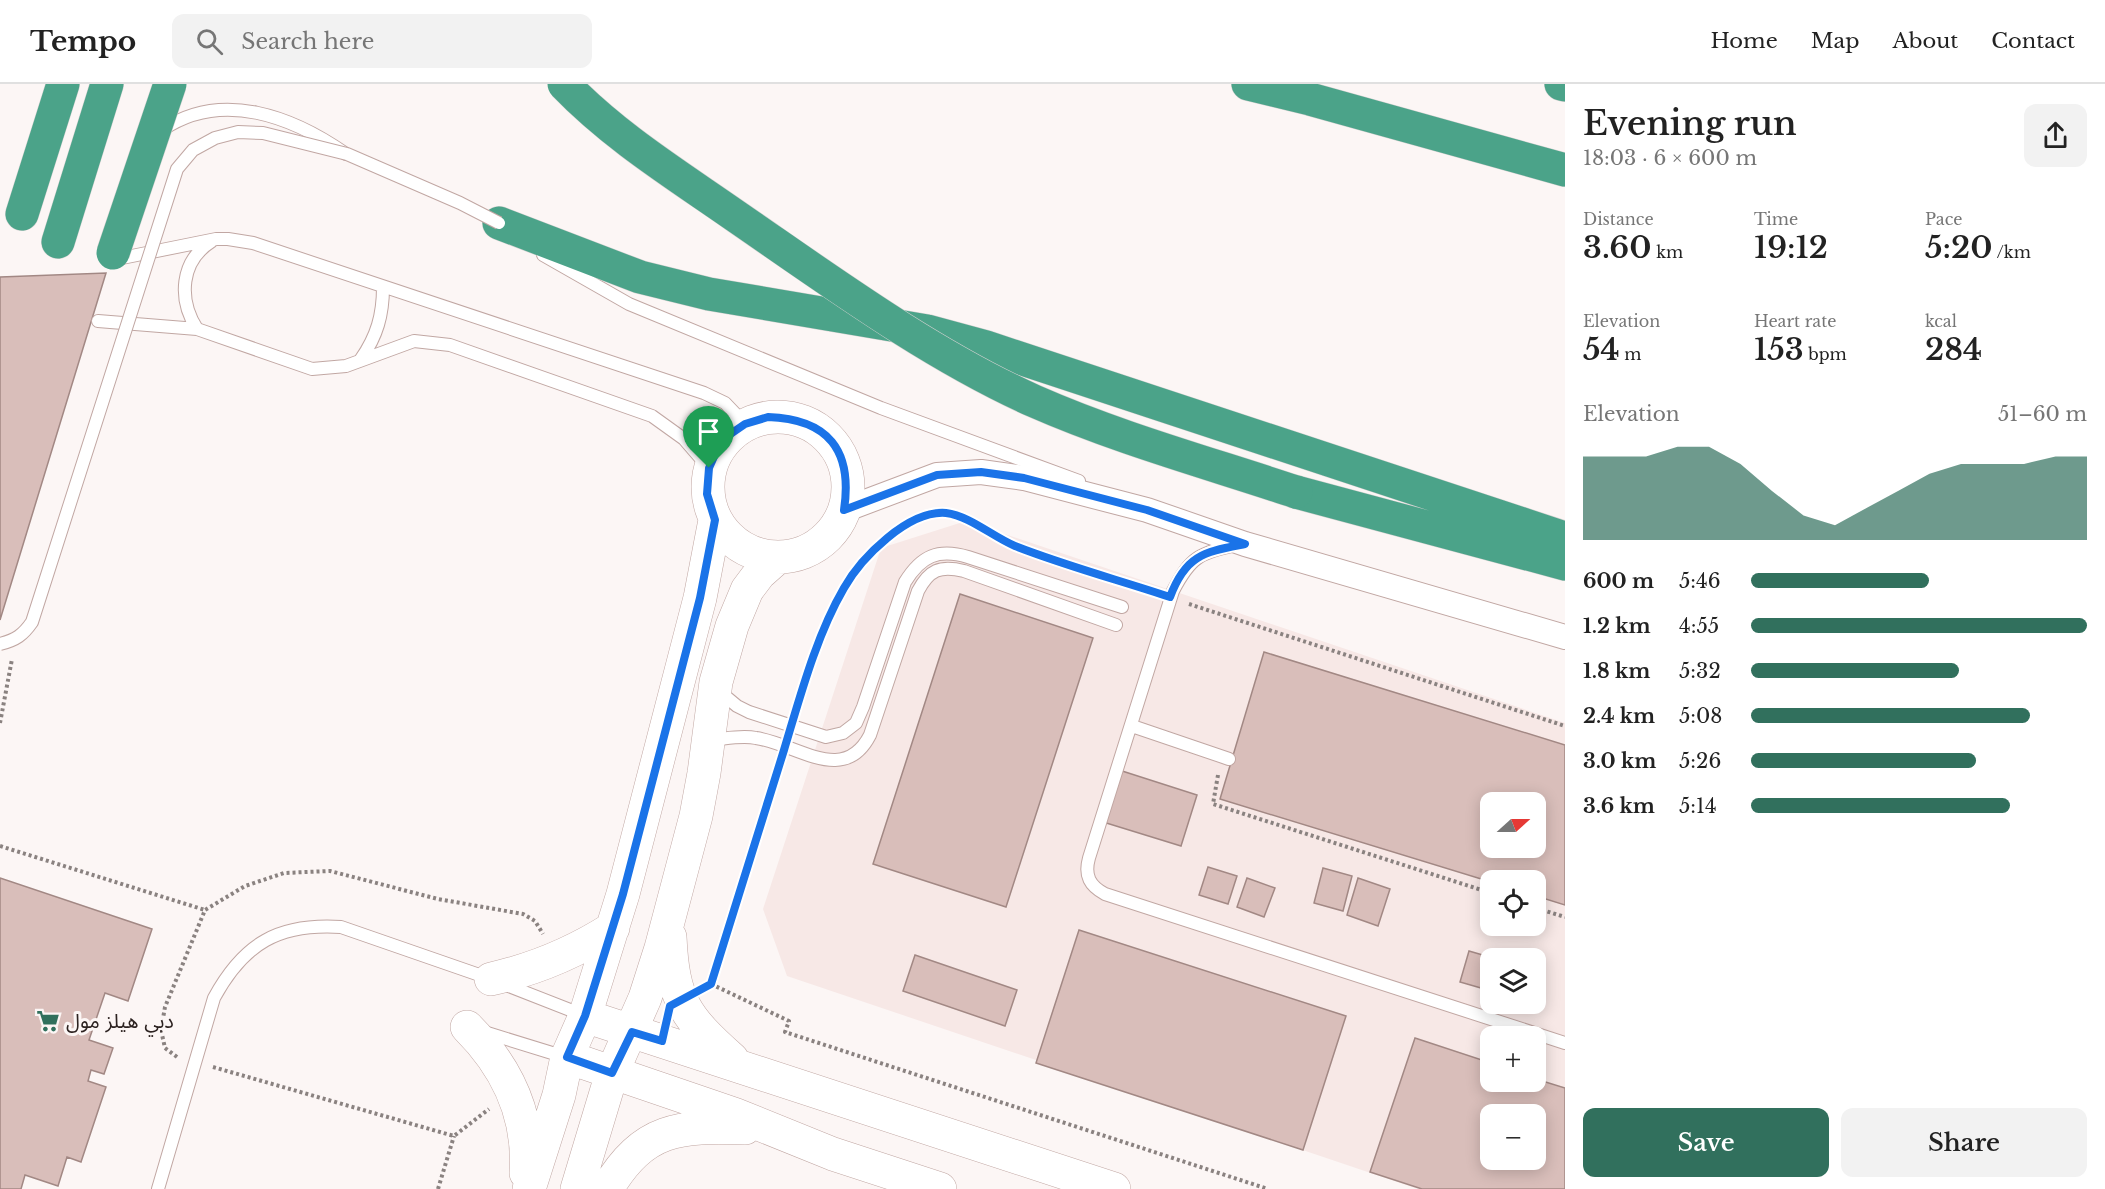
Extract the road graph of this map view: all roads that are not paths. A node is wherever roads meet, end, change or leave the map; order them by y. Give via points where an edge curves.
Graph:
1 (63, 84) edge
2 (107, 84) edge
3 (170, 84) edge
4 (564, 84) edge
5 (1248, 84) edge
6 (347, 154) junction
7 (130, 163) dead end
8 (1565, 170) edge
9 (22, 214) dead end
10 (499, 223) junction
11 (216, 239) junction
12 (58, 242) dead end
13 (115, 256) joint
14 (383, 287) junction
15 (98, 321) dead end
16 (196, 329) junction
17 (361, 359) junction
18 (745, 424) junction
19 (709, 468) junction
20 (844, 510) junction
21 (1147, 510) junction
22 (715, 520) junction
23 (1565, 538) edge
24 (1245, 544) junction
25 (777, 558) junction
26 (1565, 564) edge
27 (1122, 607) dead end
28 (1116, 625) dead end
29 (1565, 637) edge
30 (0, 644) edge
31 (716, 682) junction
32 (1132, 726) junction
33 (709, 740) junction
34 (1226, 758) road end
35 (668, 919) junction
36 (613, 928) junction
37 (491, 979) junction
38 (585, 1016) junction
39 (462, 1025) joint
40 (632, 1032) junction
41 (1565, 1043) edge
42 (567, 1057) junction
43 (740, 1066) junction
44 (612, 1073) junction
45 (765, 1129) junction
46 (158, 1189) edge
47 (527, 1189) edge
48 (577, 1189) edge
49 (607, 1189) edge
50 (940, 1189) edge
51 (1114, 1189) edge

1 - 9 highway
2 - 12 highway
3 - 13 highway, bridge
4 - 26 highway, bridge via 638,149 799,260 897,324 1034,400 1296,492
5 - 8 highway
6 - 7 lane, bridge via 292,122 236,108 187,116 158,133
6 - 10 lane, bridge
6 - 30 lane, bridge via 284,137 238,132 214,138 194,150 177,169 32,622 15,640
10 - 21 lane via 542,254 629,304 881,408
10 - 23 highway via 640,277 709,294 927,331 986,347
11 - 13 lane
11 - 14 lane via 253,243
11 - 16 lane via 196,256 185,279 185,305
14 - 17 lane via 379,326
14 - 18 lane via 704,393 725,403
15 - 16 lane
16 - 17 lane via 312,369 329,369
17 - 19 lane via 414,341 450,345 652,416 684,439
18 - 19 main road via 729,435
18 - 20 main road via 768,417 792,418 814,426 832,442 844,463 848,486
19 - 22 main road via 707,494
20 - 21 street via 937,475 981,472 1024,478
20 - 25 main road via 818,545 806,552
21 - 24 street
22 - 25 main road via 747,551
22 - 36 main road via 700,598
24 - 29 street
24 - 32 lane via 1205,552 1181,575 1170,597
25 - 31 main road via 759,574 738,607
27 - 31 lane via 961,555 938,554 918,564 905,582 856,723 843,733 826,737 737,706 716,688
28 - 33 lane via 964,571 950,567 936,570 924,578 918,591 870,735 851,758 835,762 754,737
31 - 33 main road
32 - 34 lane
32 - 41 lane via 1086,869 1095,889
33 - 35 main road via 696,816
35 - 40 main road
35 - 43 main road via 671,962 681,1000 700,1030
36 - 37 main road via 557,959
36 - 38 main road
37 - 38 lane
37 - 46 lane via 341,927 315,925 289,930 257,945 226,975 214,998
38 - 40 main road
38 - 42 main road
39 - 42 lane
39 - 47 main road via 494,1056 513,1091 525,1134
40 - 43 main road
40 - 44 main road
42 - 44 main road
42 - 47 main road via 559,1095
43 - 51 main road
44 - 45 main road via 734,1114
44 - 48 main road
45 - 49 main road via 706,1127 655,1137 620,1168
45 - 50 main road

